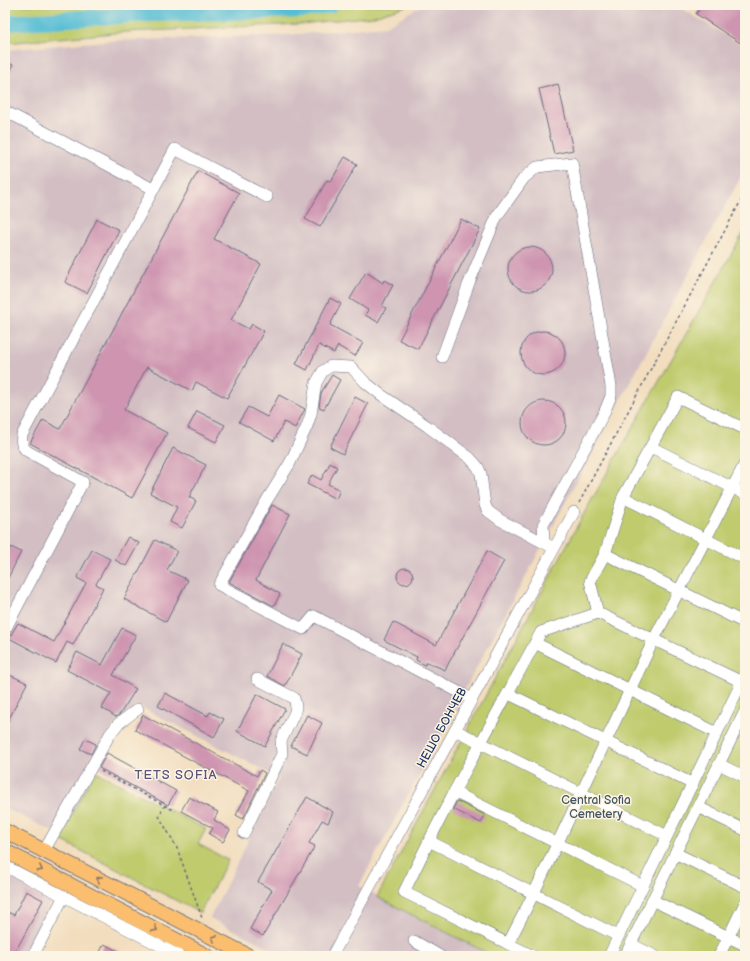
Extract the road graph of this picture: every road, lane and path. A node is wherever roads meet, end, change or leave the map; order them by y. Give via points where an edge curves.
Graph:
1 (5, 112) edge
2 (153, 189) junction
3 (745, 193) edge
4 (267, 197) dead end
5 (442, 357) dead end
6 (745, 429) edge
7 (651, 447) junction
8 (745, 463) edge
9 (732, 487) junction
10 (745, 494) edge
11 (623, 497) junction
12 (574, 512) joint
13 (705, 539) junction
14 (544, 542) junction
15 (554, 548) junction
16 (605, 554) junction
17 (745, 559) edge
18 (678, 591) junction
19 (598, 612) junction
20 (745, 623) edge
21 (5, 630) edge
22 (654, 639) junction
23 (536, 643) junction
24 (743, 678) edge
25 (257, 679) dead end
26 (630, 690) junction
27 (508, 694) junction
28 (472, 699) junction
29 (138, 709) dead end
30 (744, 718) edge
31 (455, 730) junction
32 (717, 733) junction
33 (606, 741) junction
34 (480, 743) junction
35 (719, 764) junction
36 (92, 767) junction
37 (745, 777) edge
38 (693, 784) junction
39 (454, 792) junction
40 (581, 794) junction
41 (165, 805) junction
42 (698, 807) junction
43 (175, 811) dead end
44 (745, 830) edge
45 (5, 831) edge
46 (244, 833) dead end
47 (668, 836) junction
48 (429, 841) junction
49 (557, 844) junction
50 (5, 851) edge
51 (44, 851) junction
52 (675, 853) junction
53 (5, 866) edge
54 (643, 886) junction
55 (745, 887) edge
56 (534, 893) junction
57 (64, 896) junction
58 (652, 900) junction
59 (745, 903) edge
60 (202, 918) dead end
61 (618, 936) junction
62 (728, 937) junction
63 (414, 941) dead end
64 (508, 944) junction
65 (631, 944) junction
66 (745, 945) edge
67 (33, 956) edge
68 (180, 956) edge
69 (207, 956) edge
70 (249, 956) edge
71 (332, 956) edge
72 (440, 956) edge
73 (532, 956) edge
74 (609, 956) edge
75 (625, 956) edge
76 (655, 956) edge
77 (719, 956) edge

1 - 2 street
2 - 4 street via 175,148
2 - 21 street via 22,435 22,446 27,451 83,482
3 - 12 path
5 - 14 street via 468,283 497,216 524,178 537,167 572,163 611,396 543,525
6 - 7 street via 678,397
7 - 9 street
7 - 11 street
8 - 9 street
9 - 10 street
9 - 13 street
11 - 13 street
11 - 16 street
12 - 15 street, НЕШО БОНЧЕВ
13 - 17 street
13 - 18 street
14 - 15 street
14 - 28 street via 500,520 488,511 478,467 452,444 380,394 351,367 331,366 323,371 316,383 307,426 290,463 219,585 303,629 314,616
15 - 28 street, НЕШО БОНЧЕВ
16 - 18 street
16 - 19 street via 590,581
18 - 20 street
18 - 22 street
19 - 22 street
19 - 23 street via 541,632
22 - 24 street
22 - 26 street
23 - 26 street
23 - 27 street
24 - 32 street
25 - 46 street via 294,698 296,706 281,741 282,754
26 - 32 street
26 - 33 street
27 - 33 street
27 - 34 street
28 - 31 street, НЕШО БОНЧЕВ
29 - 36 street via 118,724 110,734
30 - 35 street
31 - 34 street
31 - 71 street, НЕШО БОНЧЕВ
32 - 38 street
33 - 38 street
33 - 40 street
34 - 39 street
34 - 40 street
35 - 37 street
35 - 42 street
36 - 41 path
36 - 51 street
38 - 47 street
39 - 48 street
39 - 49 street
40 - 47 street
40 - 49 street
41 - 43 path
41 - 60 path via 159,816 177,848
42 - 44 street
42 - 52 street
45 - 51 main road
47 - 54 street
48 - 56 street
48 - 64 street via 404,892
49 - 54 street
49 - 56 street
50 -> 69 main road
70 -> 51 main road
52 - 55 street
52 - 58 street
53 - 57 street
54 - 61 street
56 - 61 street
56 - 64 street
57 - 67 street
57 - 68 street
58 - 62 street
58 - 65 street
59 - 62 street
61 - 74 street
62 - 66 street
62 - 77 street
63 - 72 street
64 - 73 street
65 - 75 street
65 - 76 street

